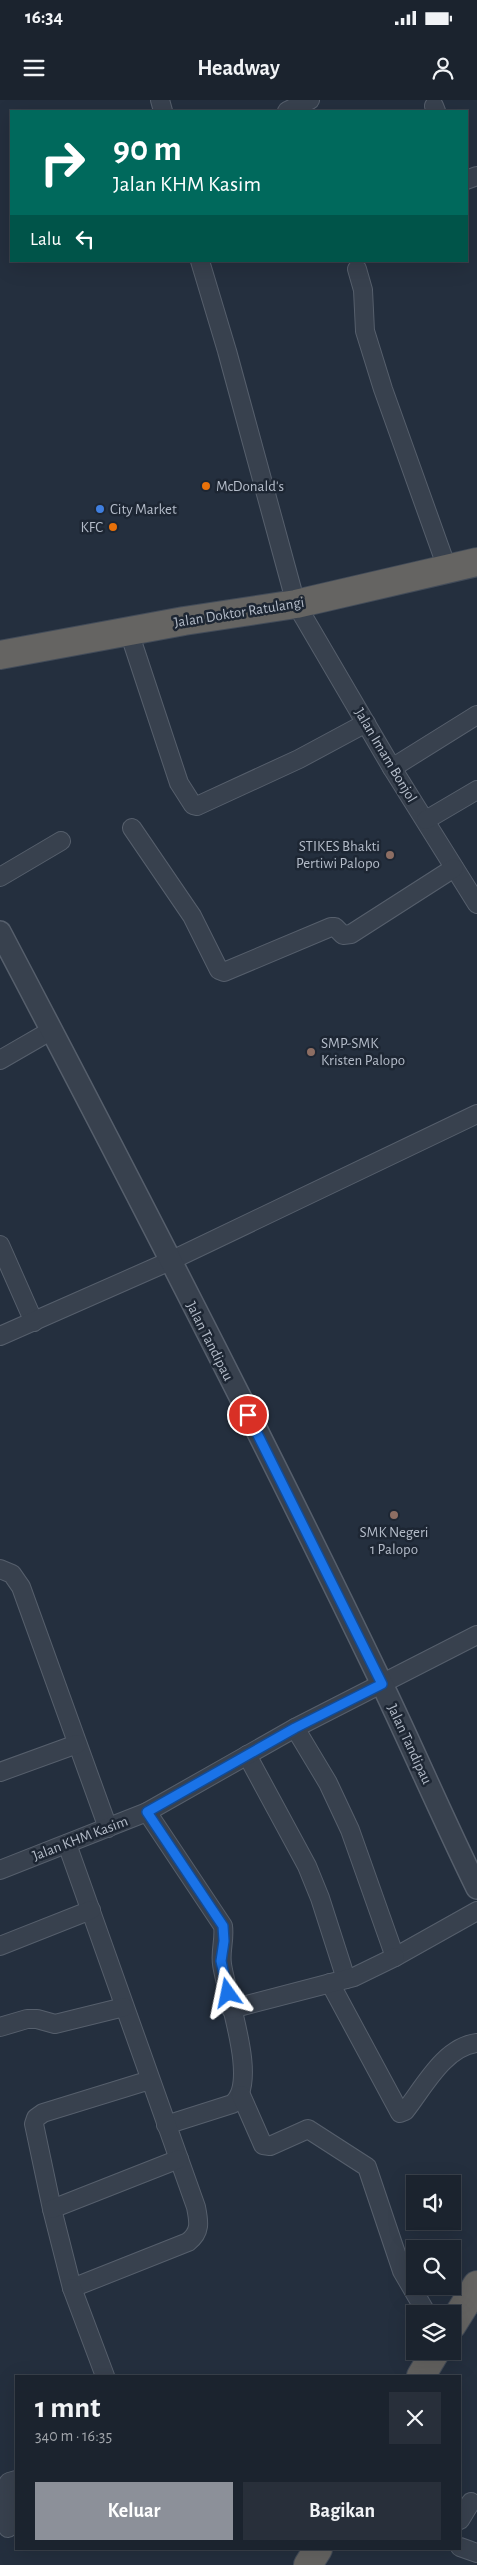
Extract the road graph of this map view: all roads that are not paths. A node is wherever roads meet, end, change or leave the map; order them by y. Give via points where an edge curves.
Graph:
1 (310, 100) edge
2 (289, 110) edge
3 (200, 262) edge
4 (357, 269) dead end
5 (477, 562) edge
6 (447, 568) junction
7 (296, 604) junction
8 (128, 632) junction
9 (0, 655) edge
10 (477, 715) edge
11 (366, 723) junction
12 (392, 768) junction
13 (477, 790) edge
14 (426, 820) junction
15 (132, 828) dead end
16 (61, 841) dead end
17 (454, 868) junction
18 (0, 877) edge
19 (477, 904) edge
20 (0, 932) edge
21 (52, 1030) junction
22 (0, 1060) edge
23 (477, 1114) edge
24 (0, 1246) edge
25 (170, 1261) junction
26 (34, 1322) junction
27 (0, 1336) edge
28 (0, 1569) edge
29 (477, 1635) edge
30 (382, 1684) junction
31 (295, 1728) junction
32 (77, 1744) junction
33 (247, 1755) junction
34 (0, 1772) edge
35 (147, 1812) junction
36 (108, 1828) junction
37 (67, 1844) junction
38 (0, 1870) edge
39 (477, 1888) edge
40 (91, 1910) junction
41 (477, 1911) edge
42 (0, 1946) edge
43 (395, 1958) junction
44 (338, 1981) junction
45 (124, 2007) junction
46 (231, 2009) junction
47 (0, 2027) edge
48 (477, 2043) edge
49 (150, 2080) junction
50 (241, 2095) junction
51 (166, 2125) junction
52 (179, 2160) junction
53 (52, 2209) junction
54 (477, 2285) edge
55 (72, 2288) junction
56 (422, 2305) edge
57 (461, 2311) edge
58 (431, 2360) edge
59 (105, 2375) edge
60 (422, 2375) edge
61 (15, 2480) edge
62 (471, 2502) dead end
63 (461, 2518) edge
64 (8, 2528) edge
65 (317, 2550) edge
66 (308, 2565) edge

1 - 2 street
3 - 7 street, Jalan Imam Bonjol
4 - 6 street via 365,331
5 - 6 highway, Jalan Doktor Ratulangi
6 - 7 highway, Jalan Doktor Ratulangi
7 - 8 highway, Jalan Doktor Ratulangi
7 - 11 street, Jalan Imam Bonjol
8 - 9 highway, Jalan Doktor Ratulangi
8 - 11 street via 179,783 193,805 197,806 299,759
10 - 12 street
11 - 12 street, Jalan Imam Bonjol
12 - 14 street, Jalan Imam Bonjol
13 - 14 street
14 - 17 street, Jalan Imam Bonjol
15 - 17 street via 192,916 219,970 224,972 331,927 342,935 351,934
16 - 18 street
17 - 19 street, Jalan Imam Bonjol
20 - 21 street, Jalan Tandipau
21 - 22 street
21 - 25 street, Jalan Tandipau
23 - 25 street
24 - 26 street
25 - 26 street
25 - 30 street, Jalan Tandipau
26 - 27 street
28 - 32 street via 12,1574 21,1587
29 - 30 street, Jalan KHM Kasim
30 - 31 street, Jalan KHM Kasim
30 - 39 street, Jalan Tandipau
31 - 33 street, Jalan KHM Kasim
31 - 43 street via 344,1816
32 - 34 street
32 - 36 street
33 - 35 street, Jalan KHM Kasim
33 - 44 street via 308,1866 320,1898
35 - 36 street, Jalan KHM Kasim
35 - 46 street via 223,1926 221,1961
36 - 37 street, Jalan KHM Kasim
37 - 38 street, Jalan KHM Kasim
37 - 40 street
40 - 42 street
40 - 45 street
41 - 43 street
43 - 44 street
44 - 46 street
44 - 48 street via 400,2113 453,2052
45 - 47 street via 56,2024 37,2019
45 - 49 street
46 - 50 street via 242,2052
49 - 51 street
49 - 53 street via 43,2113 36,2118 34,2124
50 - 51 street via 232,2104
50 - 56 street via 264,2145 270,2146 308,2129 367,2167 402,2271
51 - 52 street
52 - 53 street
52 - 55 street via 199,2223 193,2238
53 - 55 street
54 - 57 highway
55 - 59 street
58 - 60 highway
61 - 64 street via 6,2487
62 - 63 street
65 - 66 highway

